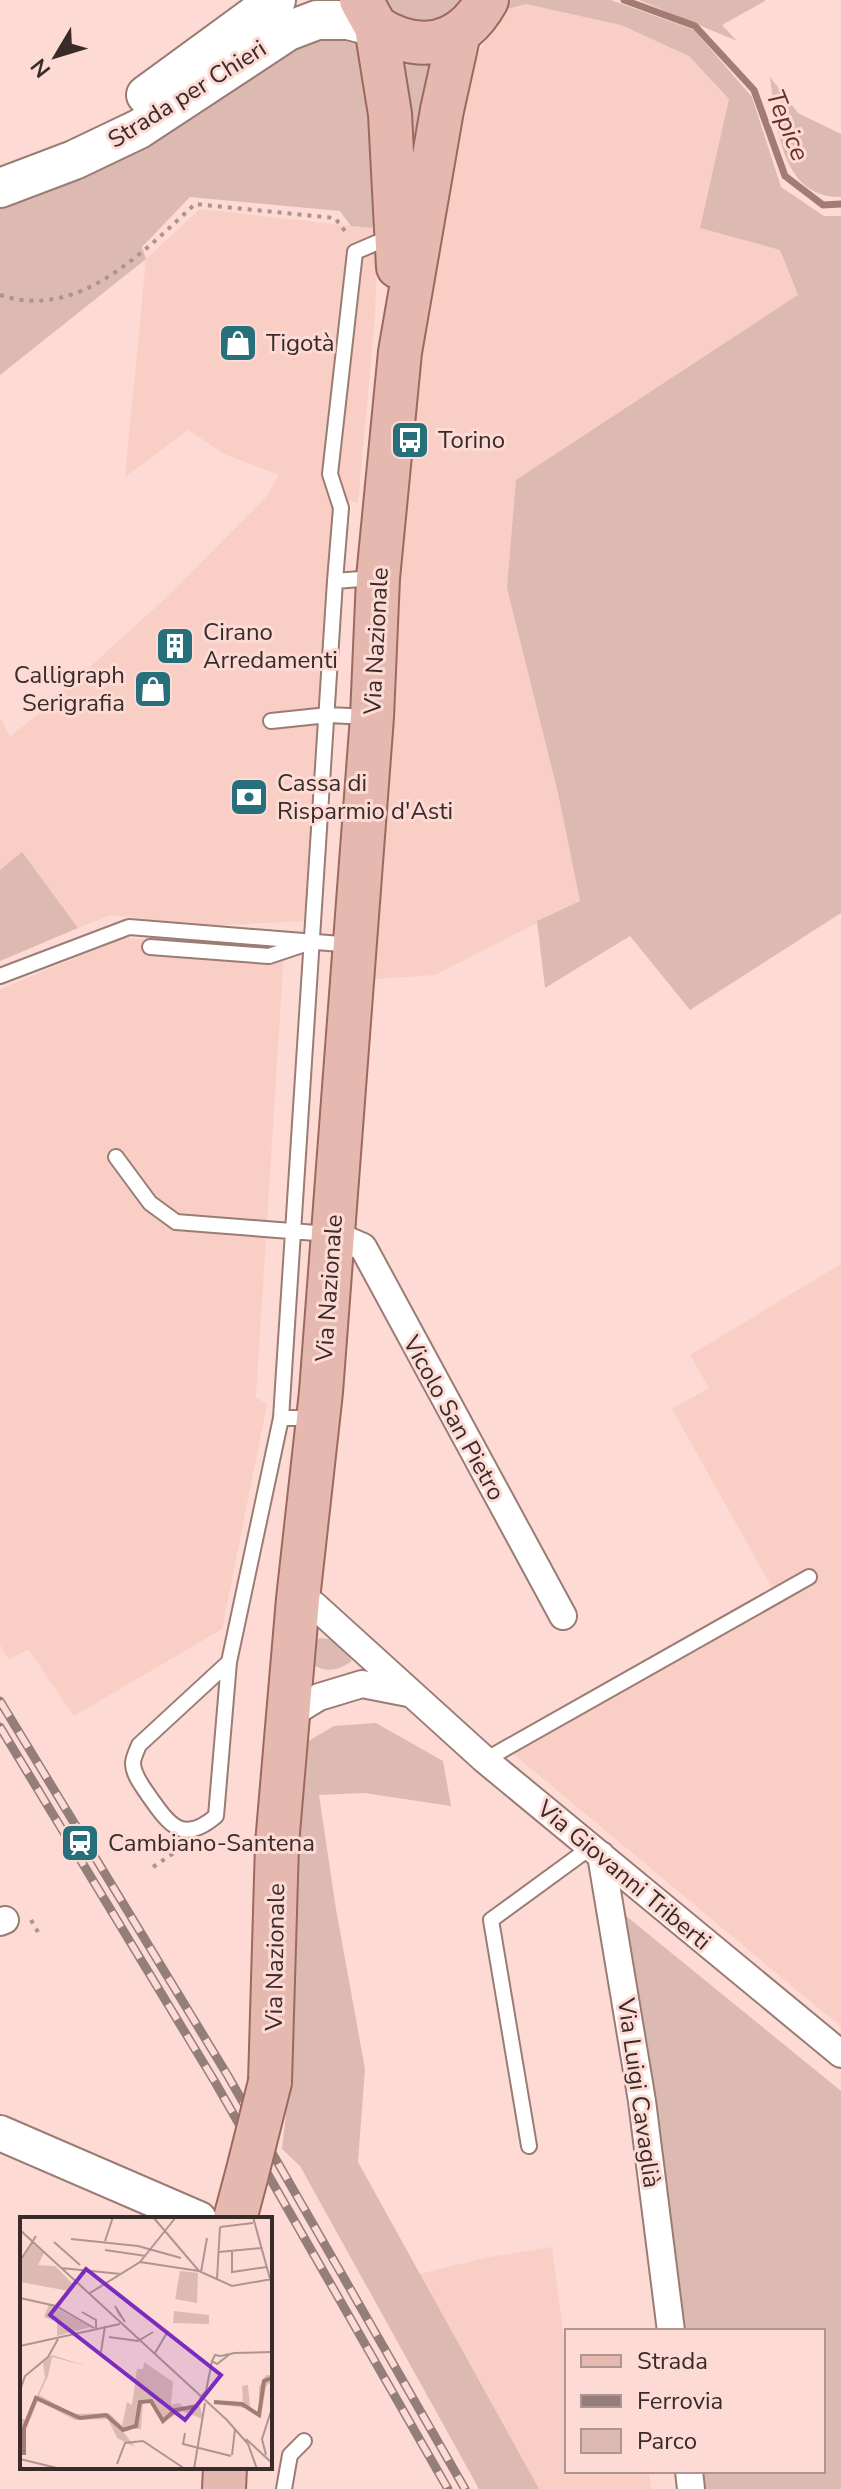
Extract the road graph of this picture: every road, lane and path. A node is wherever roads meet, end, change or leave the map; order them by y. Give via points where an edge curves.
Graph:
1 (276, 0) edge
2 (487, 0) edge
3 (368, 14) edge
4 (459, 33) junction
5 (0, 160) edge
6 (0, 188) edge
7 (398, 233) junction
8 (355, 252) junction
9 (0, 295) edge
10 (400, 352) junction
11 (378, 578) junction
12 (335, 581) junction
13 (328, 715) junction
14 (372, 717) junction
15 (271, 721) dead end
16 (313, 941) junction
17 (355, 945) junction
18 (150, 947) dead end
19 (0, 976) edge
20 (116, 1157) dead end
21 (314, 1232) junction
22 (300, 1418) junction
23 (809, 1577) dead end
24 (298, 1599) junction
25 (563, 1616) dead end
26 (229, 1662) junction
27 (408, 1693) junction
28 (288, 1716) junction
29 (485, 1760) junction
30 (596, 1851) junction
31 (179, 1853) dead end
32 (153, 1867) dead end
33 (841, 2054) edge
34 (0, 2133) edge
35 (529, 2146) dead end
36 (194, 2217) edge
37 (236, 2217) edge
38 (671, 2329) edge
39 (304, 2441) dead end
40 (225, 2469) edge
41 (224, 2489) edge
42 (284, 2489) edge

1 - 5 main road, Strada per Chieri via 89,131 45,151
2 - 4 main road, Via Nazionale
3 - 4 main road via 399,42 428,45
3 - 6 main road, Strada per Chieri via 317,20 288,31 139,129
3 - 7 main road, Via Nazionale via 390,114
4 - 10 main road, Via Nazionale
7 - 8 lane
7 - 10 main road, Via Nazionale
8 - 9 path via 335,218 195,204 141,254 79,293 46,303
8 - 12 lane via 330,474 341,508
10 - 11 main road, Via Nazionale
11 - 12 lane
11 - 14 main road, Via Nazionale
12 - 13 lane
13 - 14 lane
13 - 15 lane
13 - 16 lane
14 - 17 main road, Via Nazionale
16 - 17 lane
16 - 18 lane via 269,956
16 - 19 lane via 129,927
16 - 21 lane
17 - 21 main road, Via Nazionale
20 - 21 lane via 150,1203 176,1222
21 - 22 main road, Via Nazionale
21 - 25 street, Vicolo San Pietro via 363,1247
22 - 24 main road, Via Nazionale
22 - 26 lane
23 - 29 lane
24 - 27 street, Via Giovanni Triberti via 314,1605
24 - 28 main road, Via Nazionale
26 - 26 lane via 139,1745 133,1763 139,1782 170,1825 184,1830 201,1829 216,1816
27 - 28 street, Via Giovanni Triberti via 362,1684 319,1697
27 - 29 street, Via Giovanni Triberti
28 - 37 main road, Via Nazionale, bridge via 277,1844 270,2082
29 - 30 street, Via Giovanni Triberti
30 - 33 street, Via Giovanni Triberti
30 - 35 lane via 491,1920
30 - 38 street, Via Luigi Cavaglià via 642,2101
31 - 32 path
34 - 36 street
39 - 42 lane via 290,2455
40 - 41 main road

